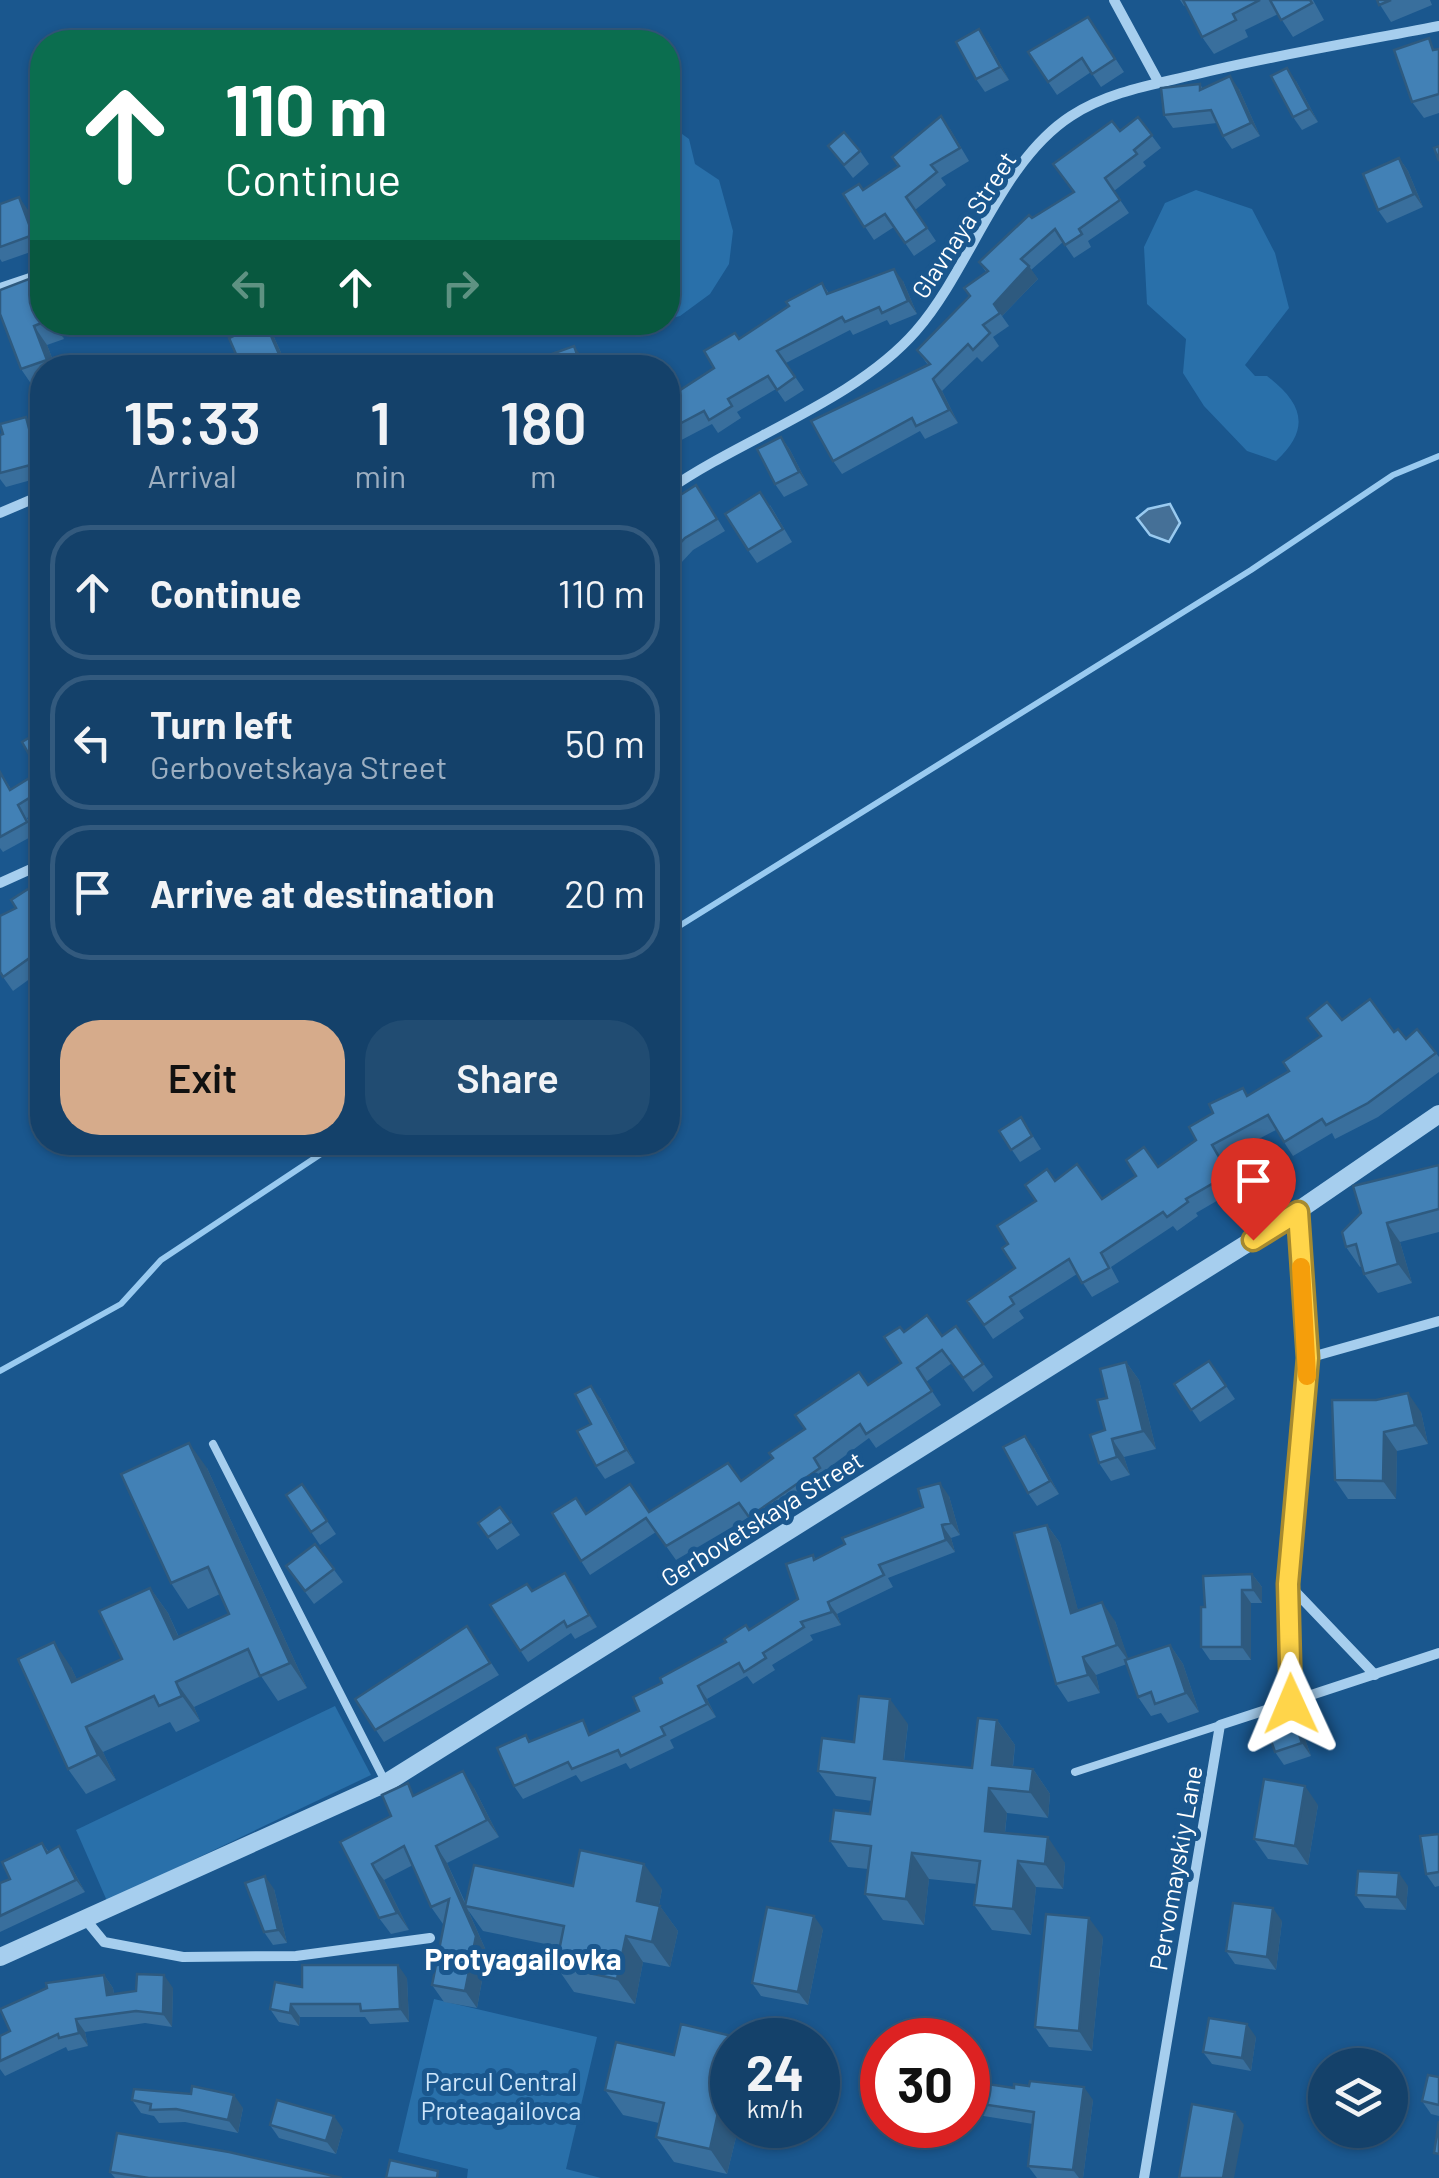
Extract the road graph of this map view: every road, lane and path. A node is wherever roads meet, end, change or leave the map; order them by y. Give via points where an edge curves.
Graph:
1 (1114, 0) edge
2 (1439, 26) edge
3 (1159, 83) junction
4 (30, 278) edge
5 (0, 288) edge
6 (680, 483) edge
7 (30, 501) edge
8 (0, 514) edge
9 (30, 869) edge
10 (0, 883) edge
11 (1439, 1114) edge
12 (1298, 1212) junction
13 (1439, 1320) edge
14 (1308, 1358) junction
15 (213, 1444) dead end
16 (1288, 1584) junction
17 (1439, 1653) edge
18 (1375, 1675) junction
19 (1291, 1704) junction
20 (1220, 1725) junction
21 (1075, 1772) dead end
22 (386, 1784) junction
23 (86, 1920) junction
24 (430, 1938) dead end
25 (0, 1957) edge
26 (1144, 2178) edge

1 - 3 street
2 - 3 street, Glavnaya Street
3 - 6 street, Glavnaya Street via 1114,95 1059,127 1002,196 950,286 900,348
4 - 5 street
7 - 8 street
9 - 10 street
11 - 12 street, Gerbovetskaya Street
12 - 14 street
12 - 22 street, Gerbovetskaya Street
13 - 14 street
14 - 16 street
15 - 22 lane
16 - 18 street
16 - 19 street
17 - 18 street
18 - 19 street
19 - 20 street
20 - 21 lane
20 - 26 street, Pervomayskiy Lane
22 - 23 street, Gerbovetskaya Street
23 - 24 street via 104,1942 183,1957 296,1956
23 - 25 street, Gerbovetskaya Street

